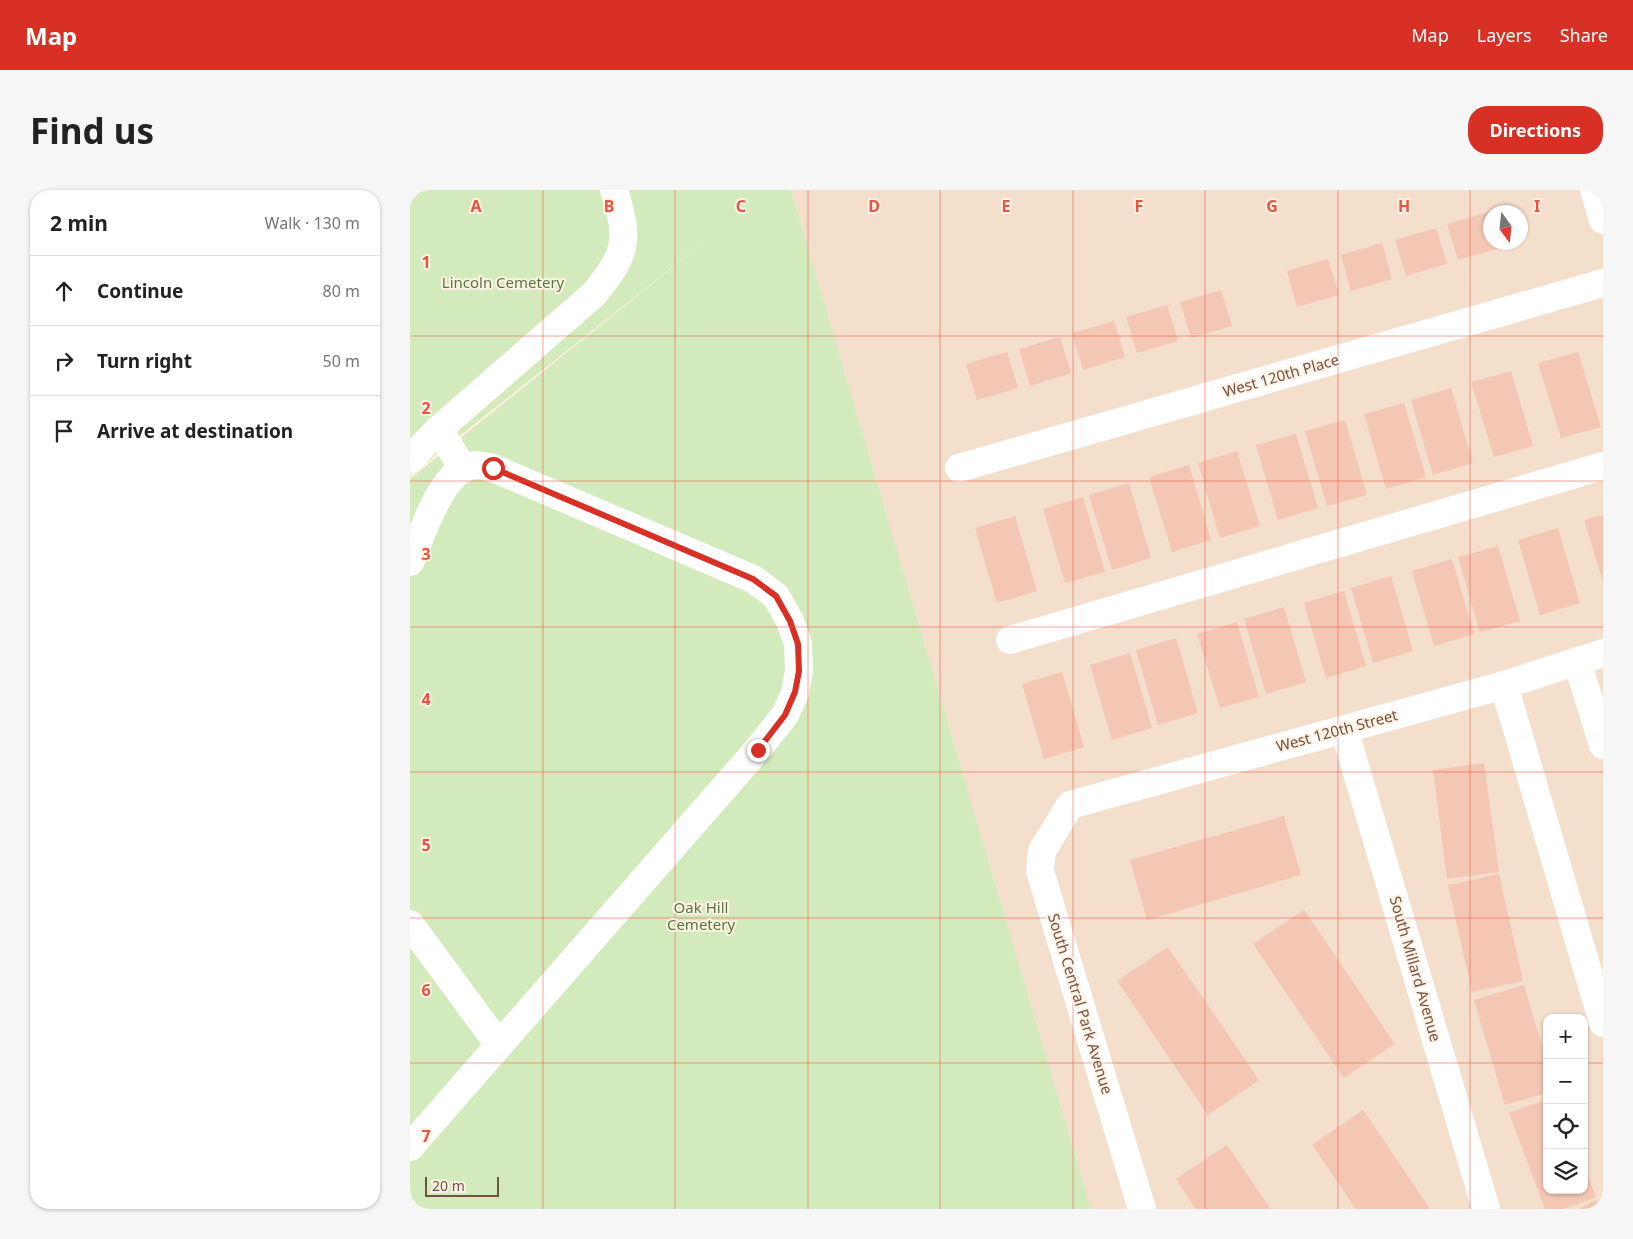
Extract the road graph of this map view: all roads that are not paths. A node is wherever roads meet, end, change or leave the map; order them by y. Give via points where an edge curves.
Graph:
1 (614, 190) edge
2 (1594, 190) edge
3 (1603, 220) edge
4 (1603, 282) edge
5 (439, 429) junction
6 (410, 459) edge
7 (1603, 466) edge
8 (959, 468) dead end
9 (462, 469) junction
10 (410, 562) edge
11 (1010, 640) dead end
12 (1603, 653) edge
13 (1577, 661) junction
14 (1504, 685) junction
15 (1344, 729) junction
16 (1601, 731) edge
17 (1070, 804) joint
18 (410, 924) edge
19 (1603, 1024) edge
20 (499, 1045) junction
21 (410, 1147) edge
22 (1142, 1209) edge
23 (1486, 1209) edge

1 - 5 street via 624,222 624,248 612,271 594,294
2 - 3 street
4 - 8 street, West 120th Place
5 - 6 street
5 - 9 street
7 - 11 street
9 - 10 street via 438,498
9 - 20 street via 477,464 493,468 753,579 776,596 798,644 799,671 795,692 785,715 758,750
12 - 13 street, West 120th Street
13 - 14 street, West 120th Street
13 - 16 street
14 - 15 street, West 120th Street
14 - 19 street
15 - 17 street, West 120th Street
15 - 23 street, South Millard Avenue
17 - 22 street, South Central Park Avenue via 1042,851 1040,871
18 - 20 street
20 - 21 street

